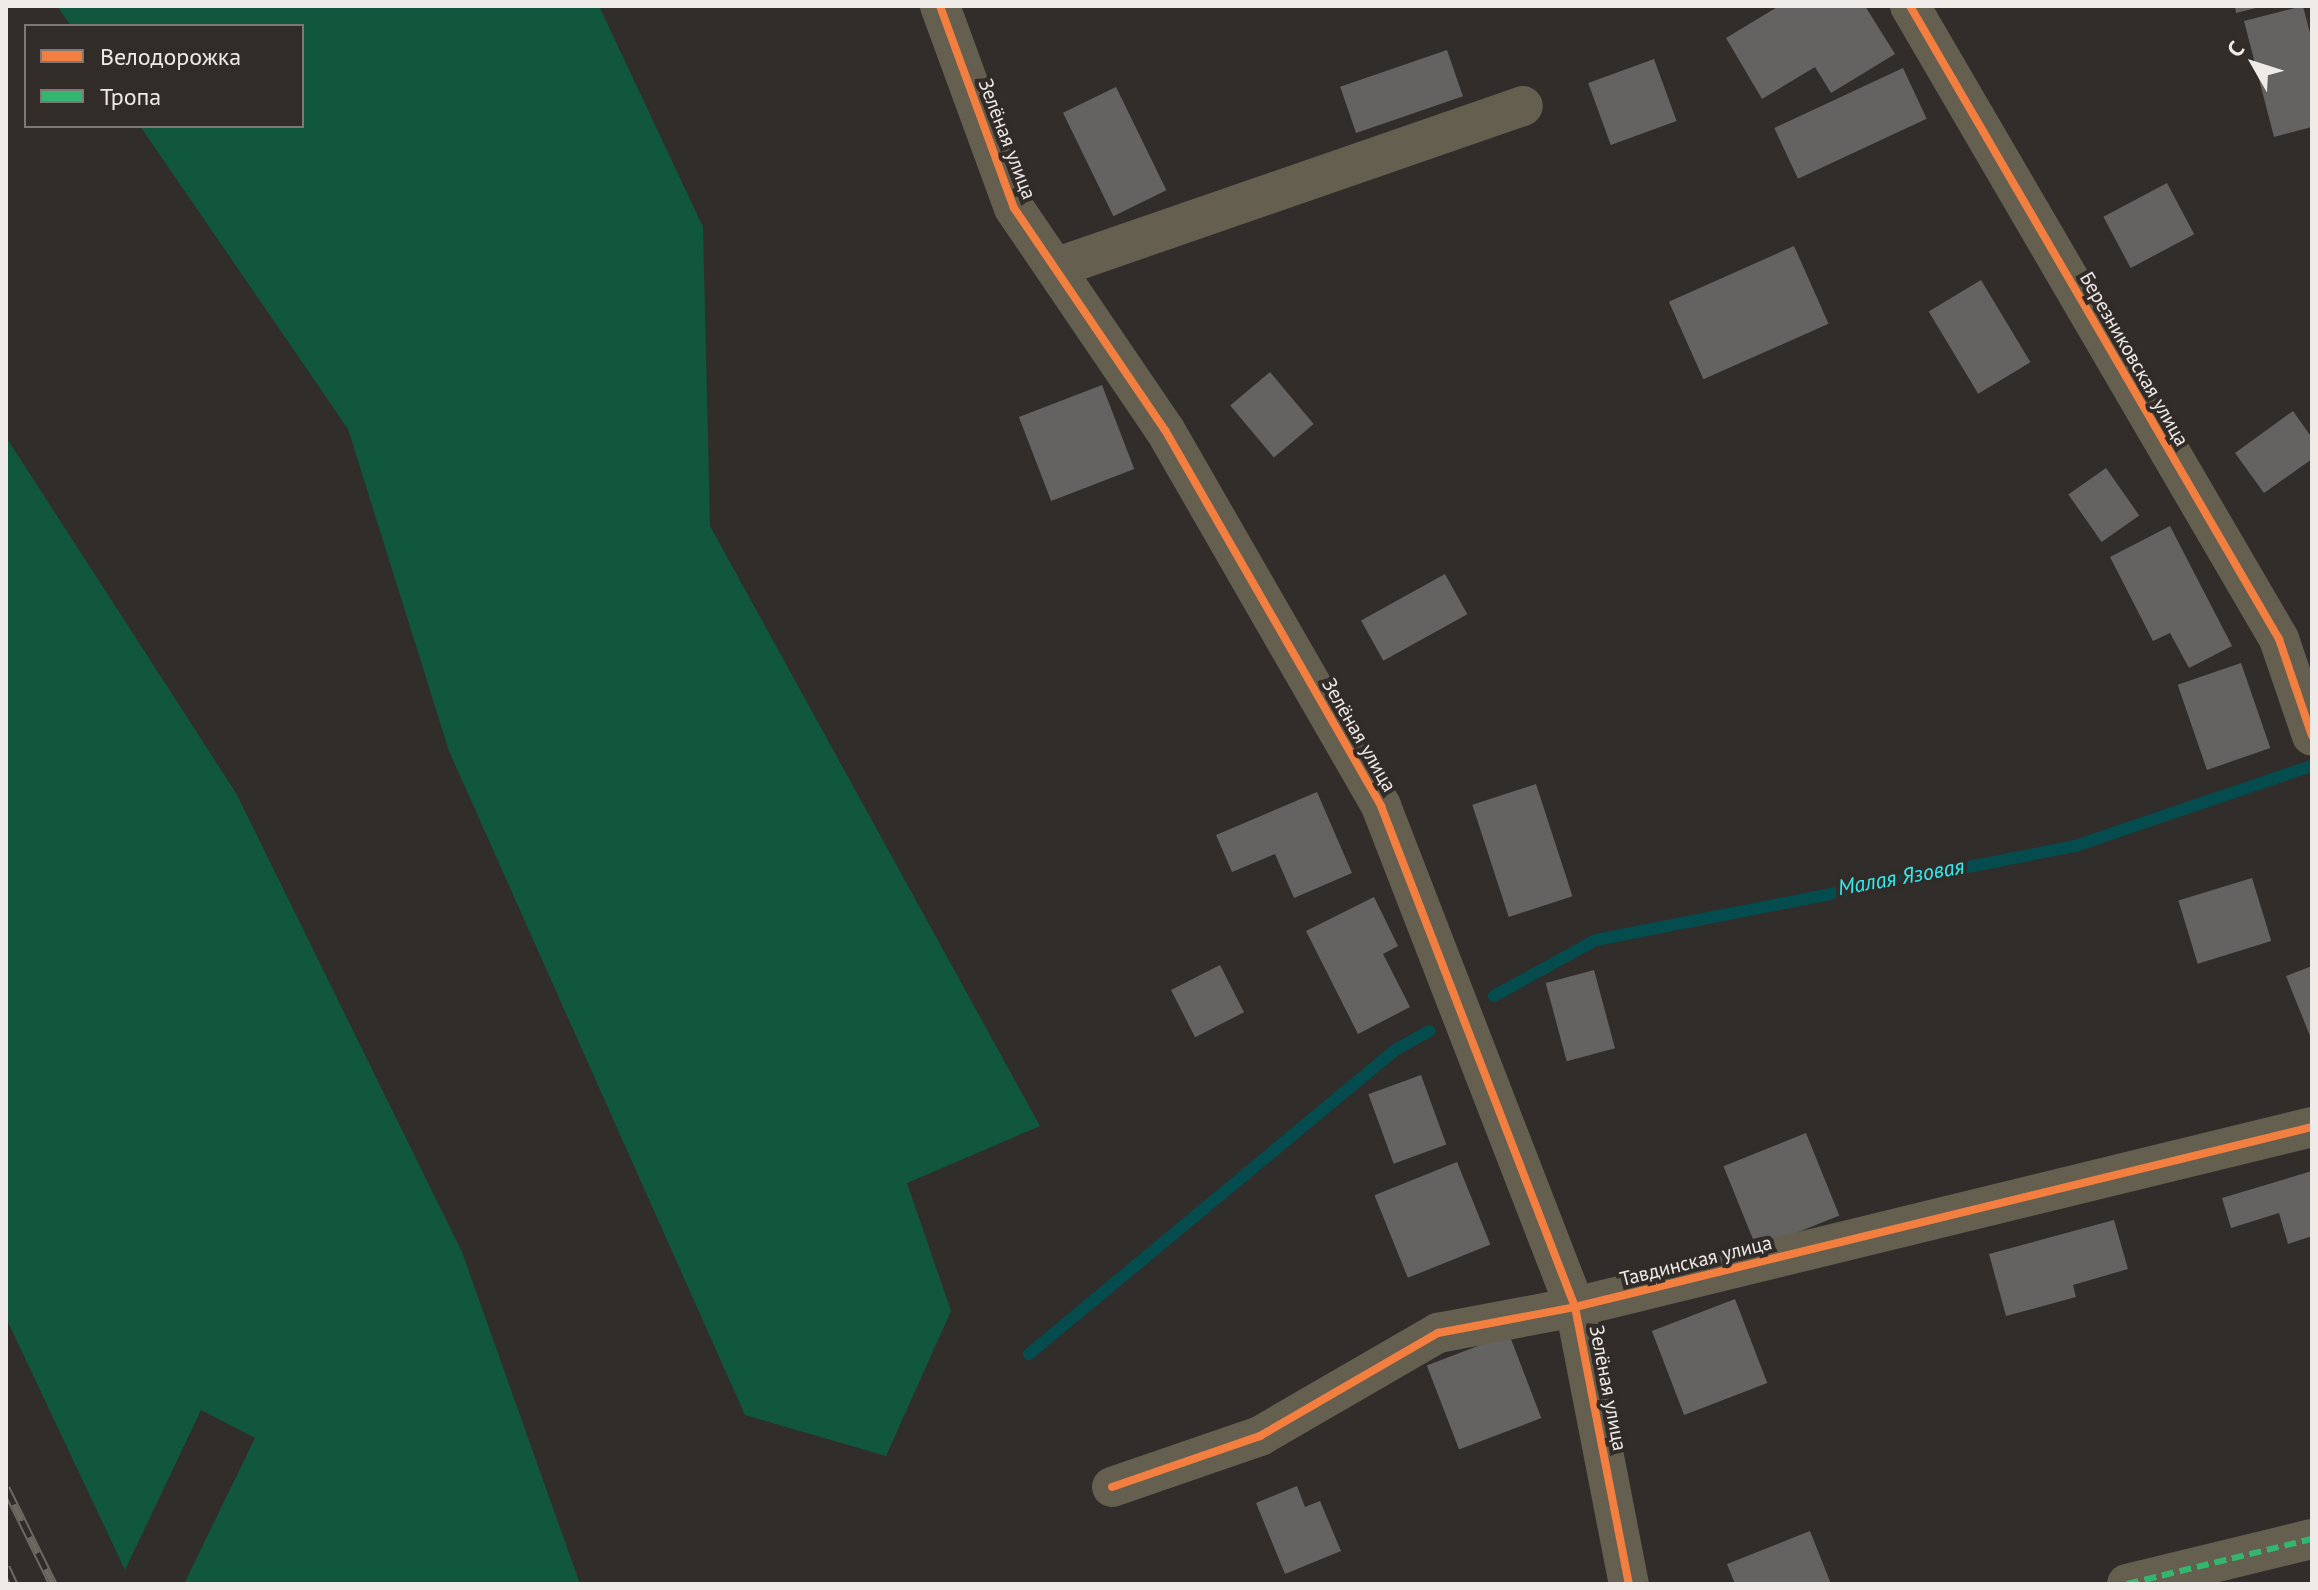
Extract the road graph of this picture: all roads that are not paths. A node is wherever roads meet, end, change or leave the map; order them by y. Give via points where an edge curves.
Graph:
1 (940, 6) edge
2 (1910, 6) edge
3 (1523, 106) dead end
4 (1055, 268) junction
5 (2312, 736) edge
6 (2312, 1127) edge
7 (1575, 1307) junction
8 (1112, 1487) dead end
9 (2312, 1539) edge
10 (1629, 1584) edge
11 (2127, 1584) edge

1 - 4 street, Зелёная улица via 1014,208
2 - 5 street, Березниковская улица via 2279,639
3 - 4 street
4 - 7 street, Зелёная улица via 1165,430 1381,806
6 - 7 street, Тавдинская улица
7 - 8 street, Тавдинская улица via 1438,1333 1260,1436
7 - 10 street, Зелёная улица
9 - 11 street

